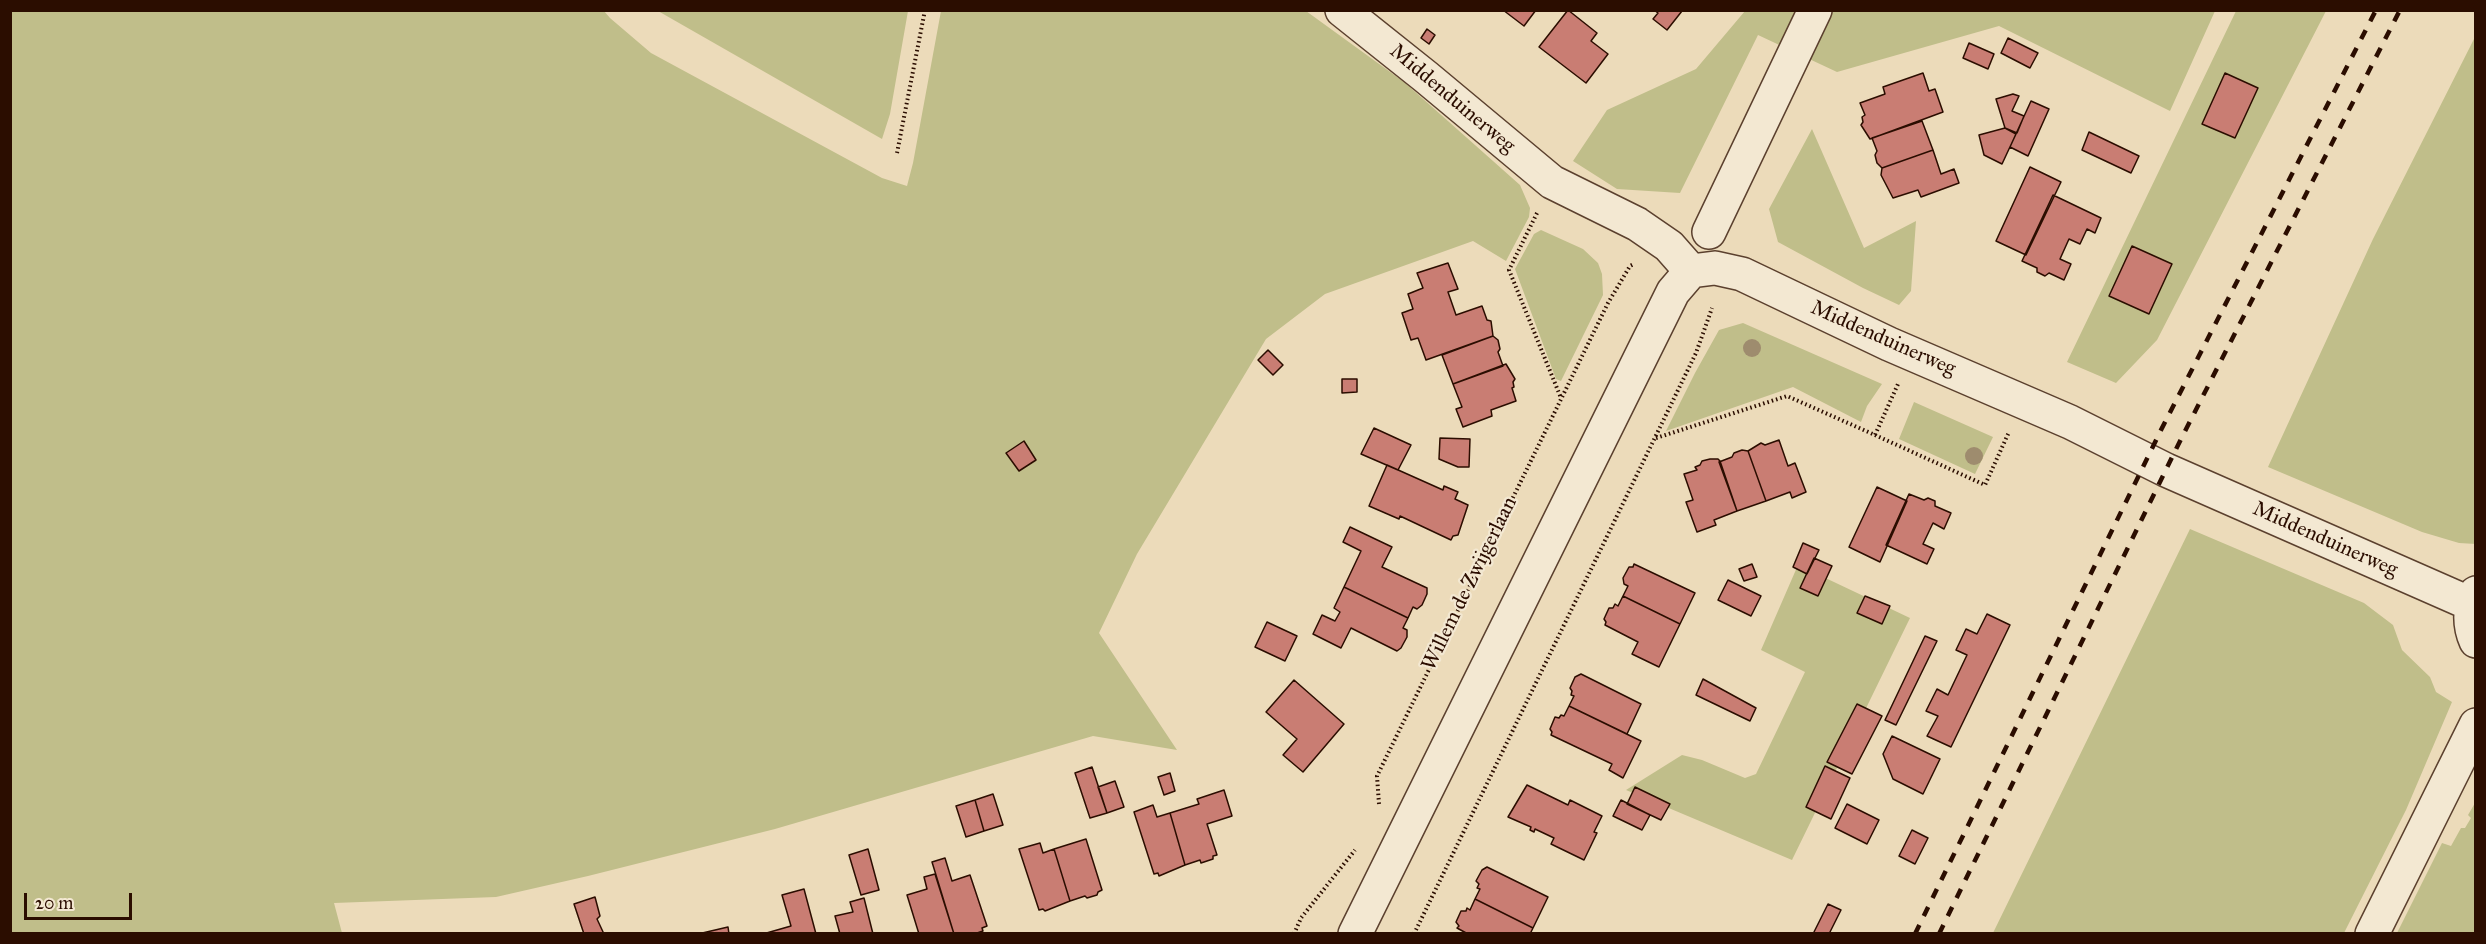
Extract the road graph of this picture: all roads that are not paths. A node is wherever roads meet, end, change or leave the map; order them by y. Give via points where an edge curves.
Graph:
1 (1342, 10) edge
2 (1815, 10) edge
3 (1709, 232) dead end
4 (1691, 271) junction
5 (2473, 598) edge
6 (2475, 641) edge
7 (2475, 724) edge
8 (1355, 933) edge
9 (2372, 933) edge

1 - 4 street, Middenduinerweg via 1552,182 1637,225 1669,246
2 - 3 street
4 - 5 street, Middenduinerweg via 1714,268 1742,274 1889,344 2070,422 2166,470
4 - 8 street via 1672,292
5 - 6 street via 2470,622
7 - 9 street

